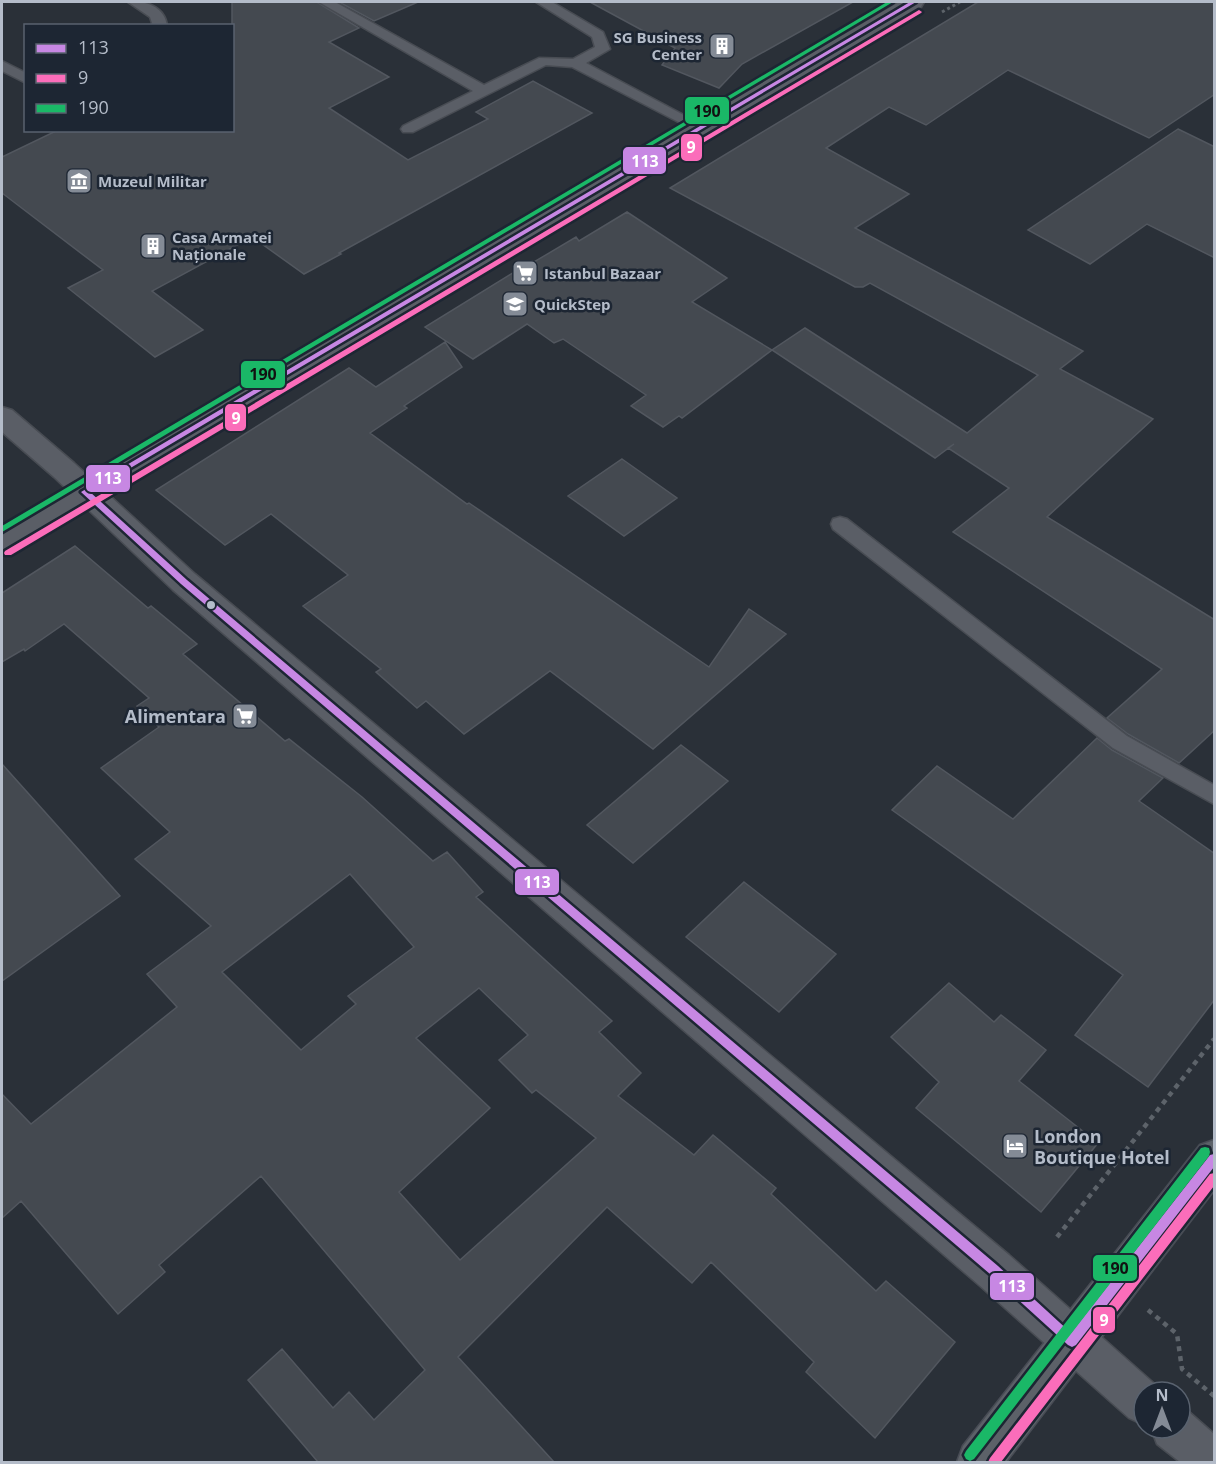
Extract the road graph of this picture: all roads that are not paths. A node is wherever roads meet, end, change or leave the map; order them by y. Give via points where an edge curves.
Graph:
1 (135, 2) edge
2 (326, 2) edge
3 (543, 2) edge
4 (913, 2) edge
5 (160, 24) edge
6 (575, 63) junction
7 (2, 64) edge
8 (24, 78) edge
9 (483, 90) junction
10 (701, 128) junction
11 (408, 129) dead end
12 (2, 417) edge
13 (85, 492) junction
14 (840, 524) dead end
15 (2, 543) edge
16 (1215, 795) edge
17 (1214, 1160) edge
18 (1072, 1341) junction
19 (1132, 1393) edge
20 (1187, 1440) edge
21 (980, 1462) edge
22 (1214, 1462) edge

1 - 5 lane via 157,15
2 - 9 lane
3 - 6 lane via 598,35 603,49
4 - 10 street
6 - 9 lane via 544,61
6 - 10 lane
7 - 8 lane
9 - 11 lane
10 - 13 street
12 - 13 street
13 - 15 street
13 - 18 street via 184,582 994,1270
14 - 16 lane via 1120,742
17 - 18 main road
18 - 19 street
18 - 21 main road
20 - 22 street

